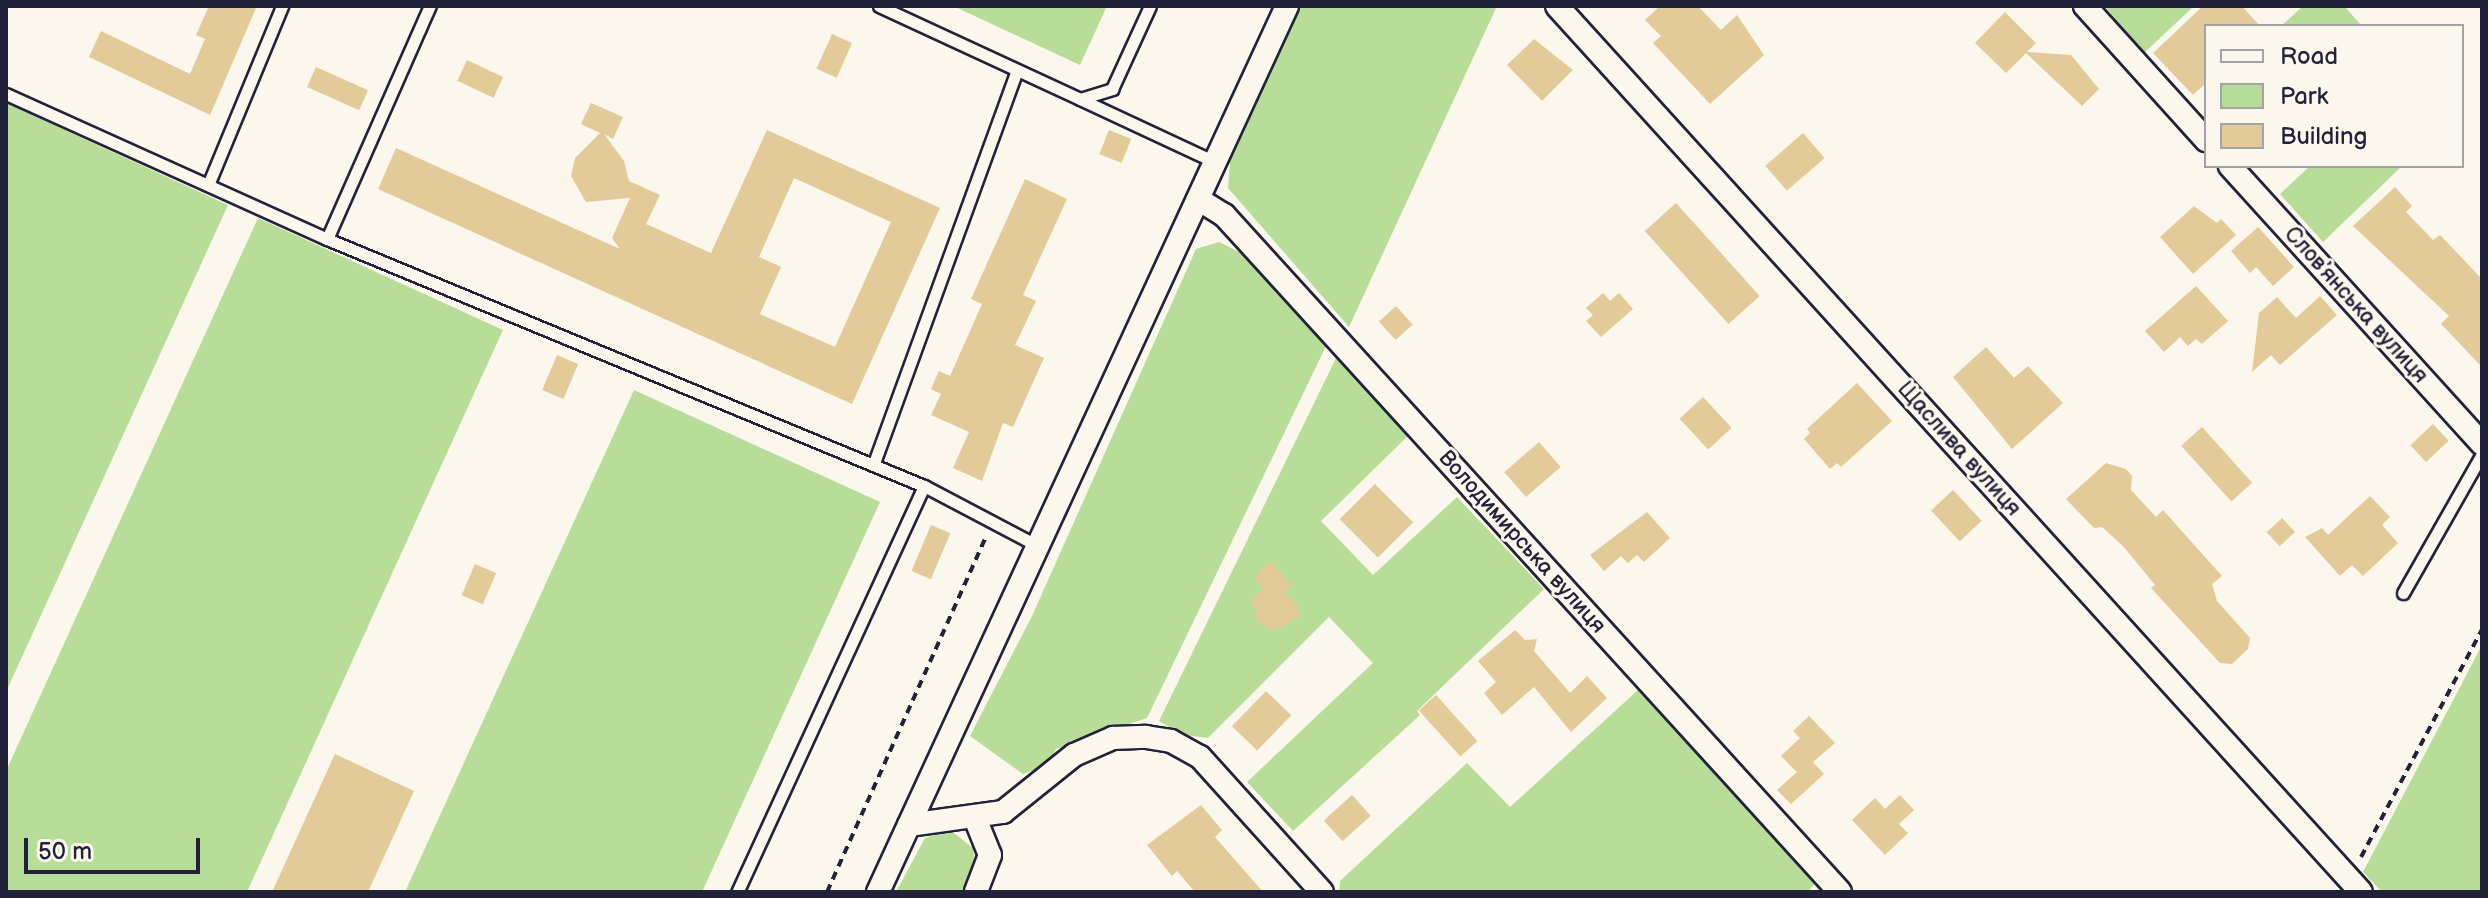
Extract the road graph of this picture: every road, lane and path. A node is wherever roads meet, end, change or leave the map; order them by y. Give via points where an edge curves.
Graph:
1 (282, 6) edge
2 (430, 6) edge
3 (879, 6) edge
4 (1150, 6) edge
5 (1287, 6) edge
6 (1557, 6) edge
7 (2085, 6) edge
8 (1017, 71) junction
9 (6, 94) edge
10 (1080, 99) junction
11 (2204, 138) edge
12 (1215, 162) junction
13 (2232, 168) edge
14 (208, 185) junction
15 (1198, 199) junction
16 (327, 239) junction
17 (2482, 444) edge
18 (2482, 454) edge
19 (874, 463) junction
20 (924, 486) junction
21 (993, 522) junction
22 (1038, 546) junction
23 (2403, 593) dead end
24 (2482, 629) edge
25 (975, 818) junction
26 (909, 825) junction
27 (2355, 886) edge
28 (737, 892) edge
29 (827, 892) edge
30 (878, 892) edge
31 (976, 892) edge
32 (1322, 892) edge
33 (1840, 892) edge

1 - 14 lane
2 - 16 lane
3 - 8 lane
4 - 10 lane via 1112,89
5 - 12 street
6 - 27 street, Щаслива вулиця
7 - 11 street
8 - 10 lane
8 - 19 lane
9 - 14 lane
10 - 12 lane
12 - 15 street
13 - 17 street, Словʼянська вулиця
14 - 16 lane
15 - 22 street
15 - 33 street, Володимирська вулиця via 1224,215
16 - 19 lane
18 - 23 lane
19 - 20 lane
20 - 21 lane
20 - 28 lane
21 - 22 lane
21 - 29 path
22 - 26 street
24 - 27 path
25 - 26 street
25 - 31 street via 990,855
25 - 32 street via 1003,812 1074,755 1113,738 1171,741 1221,776
26 - 30 street

